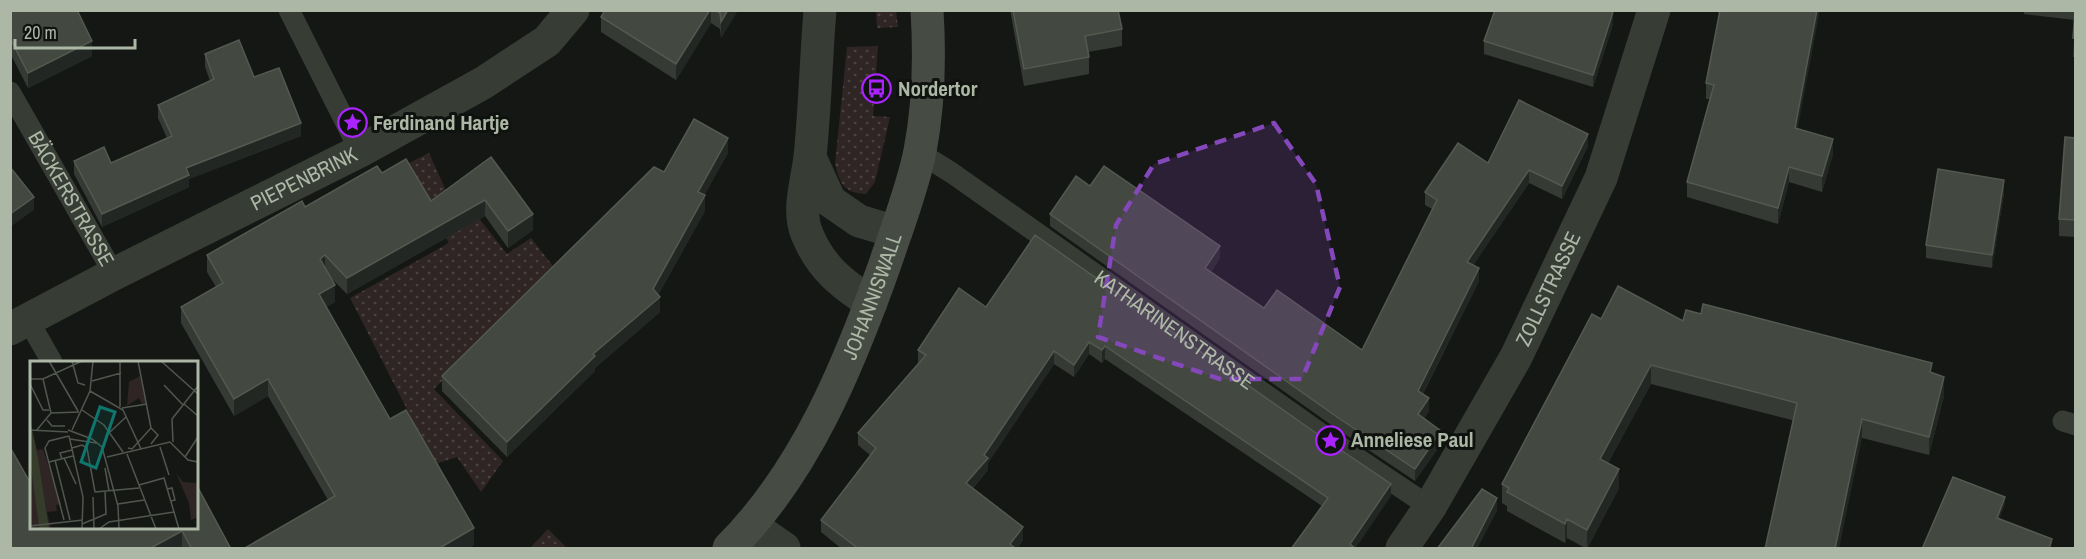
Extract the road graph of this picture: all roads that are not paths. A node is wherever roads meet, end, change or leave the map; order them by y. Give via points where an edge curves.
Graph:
1 (289, 10) edge
2 (573, 10) edge
3 (820, 10) edge
4 (927, 10) edge
5 (1654, 10) edge
6 (10, 92) edge
7 (360, 151) junction
8 (920, 153) junction
9 (810, 157) junction
10 (896, 232) junction
11 (114, 274) junction
12 (871, 303) junction
13 (19, 325) edge
14 (50, 361) edge
15 (1430, 507) junction
16 (752, 525) junction
17 (729, 549) edge
18 (784, 549) edge
19 (1402, 549) edge

1 - 7 lane
2 - 7 street, PIEPENBRINK via 548,41 483,83
3 - 9 street
4 - 8 main road, JOHANNISWALL via 930,54
5 - 15 street, ZOLLSTRASSE via 1601,178 1516,357
6 - 11 lane, BÄCKERSTRASSE
7 - 11 street, PIEPENBRINK
8 - 10 main road, JOHANNISWALL
8 - 15 lane, KATHARINENSTRASSE
9 - 10 street via 830,201 859,221
9 - 12 street via 802,213 806,232 821,261 840,282
10 - 12 main road, JOHANNISWALL
11 - 13 street, PIEPENBRINK
12 - 16 main road, JOHANNISWALL via 822,415 788,477
13 - 14 lane
15 - 19 street, ZOLLSTRASSE
16 - 17 main road, JOHANNISWALL
16 - 18 street

